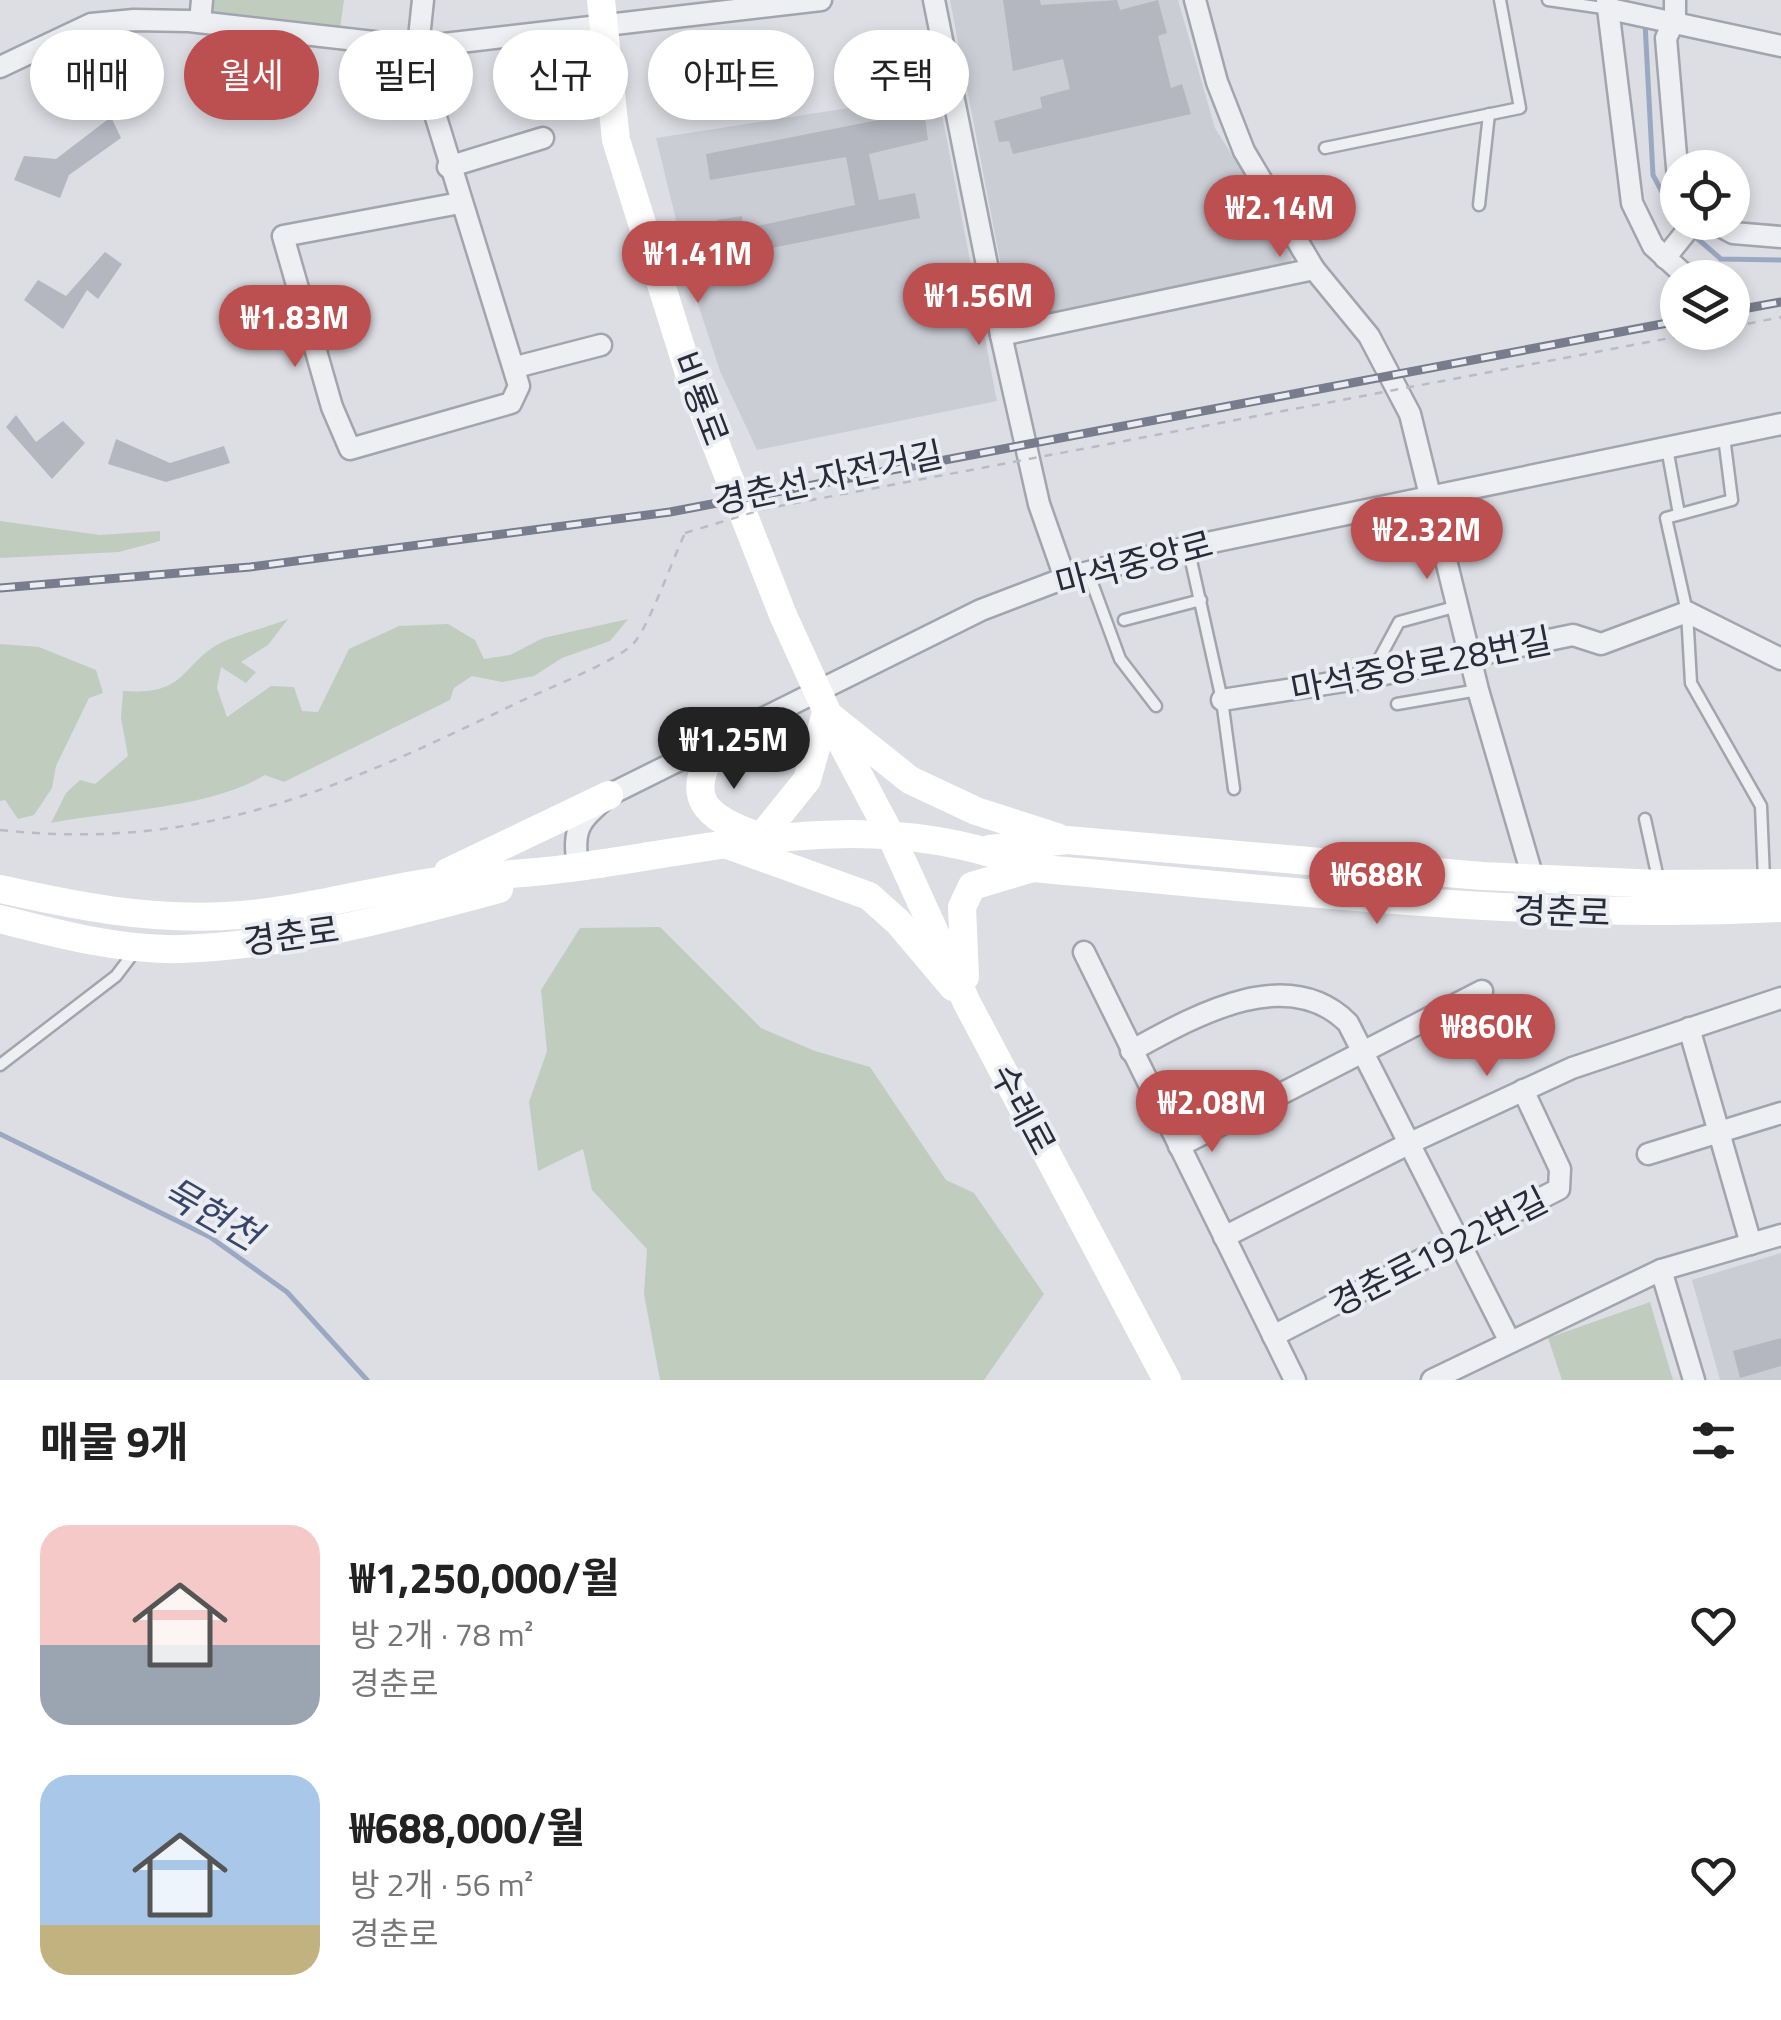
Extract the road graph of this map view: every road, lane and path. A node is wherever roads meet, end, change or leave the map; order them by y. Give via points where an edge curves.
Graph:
1 (202, 0) edge
2 (423, 0) edge
3 (821, 0) edge
4 (934, 0) edge
5 (1195, 0) edge
6 (1500, 0) edge
7 (1548, 0) edge
8 (1614, 7) edge
9 (602, 11) edge
10 (1672, 13) edge
11 (200, 22) junction
12 (420, 30) edge
13 (339, 38) edge
14 (473, 43) edge
15 (1781, 46) edge
16 (0, 67) edge
17 (1489, 114) junction
18 (436, 120) edge
19 (543, 138) dead end
20 (1324, 148) dead end
21 (1675, 150) edge
22 (448, 167) junction
23 (460, 203) junction
24 (1479, 205) dead end
25 (1750, 234) edge
26 (1781, 237) edge
27 (1679, 240) edge
28 (1669, 252) junction
29 (1675, 260) edge
30 (1314, 270) junction
31 (1781, 317) edge
32 (1750, 323) edge
33 (1000, 335) junction
34 (1660, 340) edge
35 (601, 345) dead end
36 (516, 367) junction
37 (1781, 424) edge
38 (1724, 436) junction
39 (1667, 448) junction
40 (1433, 496) junction
41 (1680, 514) junction
42 (1188, 547) junction
43 (1088, 571) junction
44 (1065, 578) junction
45 (1201, 600) junction
46 (1458, 606) junction
47 (1687, 612) junction
48 (1124, 620) dead end
49 (1470, 657) junction
50 (1781, 659) edge
51 (1370, 676) junction
52 (1478, 690) junction
53 (1222, 700) junction
54 (1397, 704) dead end
55 (1156, 706) dead end
56 (826, 733) junction
57 (718, 742) junction
58 (1234, 790) dead end
59 (609, 795) junction
60 (1645, 819) dead end
61 (0, 830) edge
62 (890, 834) junction
63 (761, 836) junction
64 (1067, 840) junction
65 (718, 842) junction
66 (988, 850) junction
67 (578, 867) junction
68 (1033, 868) junction
69 (1533, 878) junction
70 (1772, 883) edge
71 (422, 884) junction
72 (1659, 884) junction
73 (0, 888) edge
74 (1781, 908) edge
75 (1530, 912) junction
76 (0, 920) edge
77 (137, 946) junction
78 (1084, 952) dead end
79 (1482, 991) dead end
80 (1781, 998) edge
81 (968, 1003) junction
82 (1689, 1028) junction
83 (1131, 1050) junction
84 (1363, 1052) junction
85 (0, 1065) edge
86 (1523, 1090) junction
87 (1781, 1113) edge
88 (1720, 1130) junction
89 (1410, 1143) junction
90 (1179, 1146) junction
91 (1648, 1154) dead end
92 (1781, 1235) edge
93 (1224, 1237) junction
94 (1460, 1241) junction
95 (1751, 1244) junction
96 (1661, 1270) junction
97 (1273, 1336) junction
98 (1510, 1342) junction
99 (1167, 1380) edge
100 (1295, 1380) edge
101 (1432, 1380) edge
102 (1694, 1380) edge

1 - 11 street
2 - 12 street
3 - 9 street
4 - 33 street
5 - 30 street via 1244,151
6 - 17 lane via 1520,108
7 - 8 lane
8 - 10 street
8 - 28 street via 1632,202 1640,224
9 - 14 street
9 - 56 street, 비룡로, bridge via 616,140 693,386
10 - 15 street via 1750,42
10 - 21 street via 1666,38
11 - 13 street
11 - 16 street via 91,24
17 - 20 lane
17 - 24 lane
18 - 22 street
19 - 22 street
22 - 23 street
23 - 36 street
23 - 36 street via 283,236 332,407 350,449 511,403 519,386
25 - 26 street
27 - 28 street
28 - 29 street
30 - 33 street
30 - 40 street via 1368,336 1394,382
31 - 32 path
33 - 44 street via 1039,504
34 - 61 path, 경춘선 자전거길, bridge via 764,509 685,533 634,644 365,776 182,828 70,837
35 - 36 street
37 - 38 street, 마석중앙로
38 - 39 street, 마석중앙로
38 - 41 lane via 1732,500
39 - 40 street, 마석중앙로
39 - 41 lane
40 - 42 street, 마석중앙로
40 - 46 street
41 - 47 lane via 1666,518
42 - 43 street, 마석중앙로
42 - 45 lane
43 - 44 street, 마석중앙로
43 - 55 lane via 1120,659
44 - 57 street, 마석중앙로 via 981,610
45 - 48 lane
45 - 53 lane
46 - 49 street
46 - 51 lane via 1399,622
47 - 49 street, 마석중앙로28번길 via 1601,644 1573,635
47 - 50 street
47 - 70 lane via 1691,683 1761,806
49 - 51 street, 마석중앙로28번길
49 - 52 street
51 - 53 street, 마석중앙로28번길
52 - 54 lane
52 - 69 street
53 - 58 lane
56 - 62 street
56 - 63 street via 807,780
56 - 64 street via 868,743 890,766 938,795
57 - 59 street, 마석중앙로
57 - 63 street via 697,784 708,808
59 - 67 street, 마석중앙로 via 574,837
59 - 71 street
60 - 72 lane
62 - 63 street, 경춘로
62 - 66 street, 경춘로
62 - 81 street, 수레로
63 - 65 street, 경춘로
64 - 66 street, 경춘로
64 - 69 street, 경춘로
65 - 67 street, 경춘로
65 - 81 street via 869,896
66 - 68 street, 경춘로
67 - 71 street, 경춘로
67 - 77 street, 경춘로 via 389,920 180,950
68 - 75 street, 경춘로
68 - 81 street via 972,886 960,934
69 - 72 street, 경춘로
69 - 75 street
70 - 72 street, 경춘로
71 - 73 street, 경춘로 via 292,909 166,918 109,913
74 - 75 street, 경춘로
76 - 77 street, 경춘로
77 - 85 lane via 116,976
78 - 83 street
79 - 84 street
80 - 82 street
81 - 99 street, 수레로
82 - 86 street
82 - 88 street
83 - 84 street via 1222,1008 1290,995 1336,1010
83 - 90 street
84 - 89 street
84 - 90 street
86 - 89 street
86 - 94 street, 경춘로1922번길 via 1560,1169 1559,1189
87 - 88 street
88 - 91 street
88 - 95 street
89 - 93 street
89 - 94 street
90 - 93 street
92 - 95 street
93 - 97 street
94 - 97 street, 경춘로1922번길
94 - 98 street
95 - 96 street
96 - 98 street
96 - 102 street
97 - 100 street
98 - 101 street

